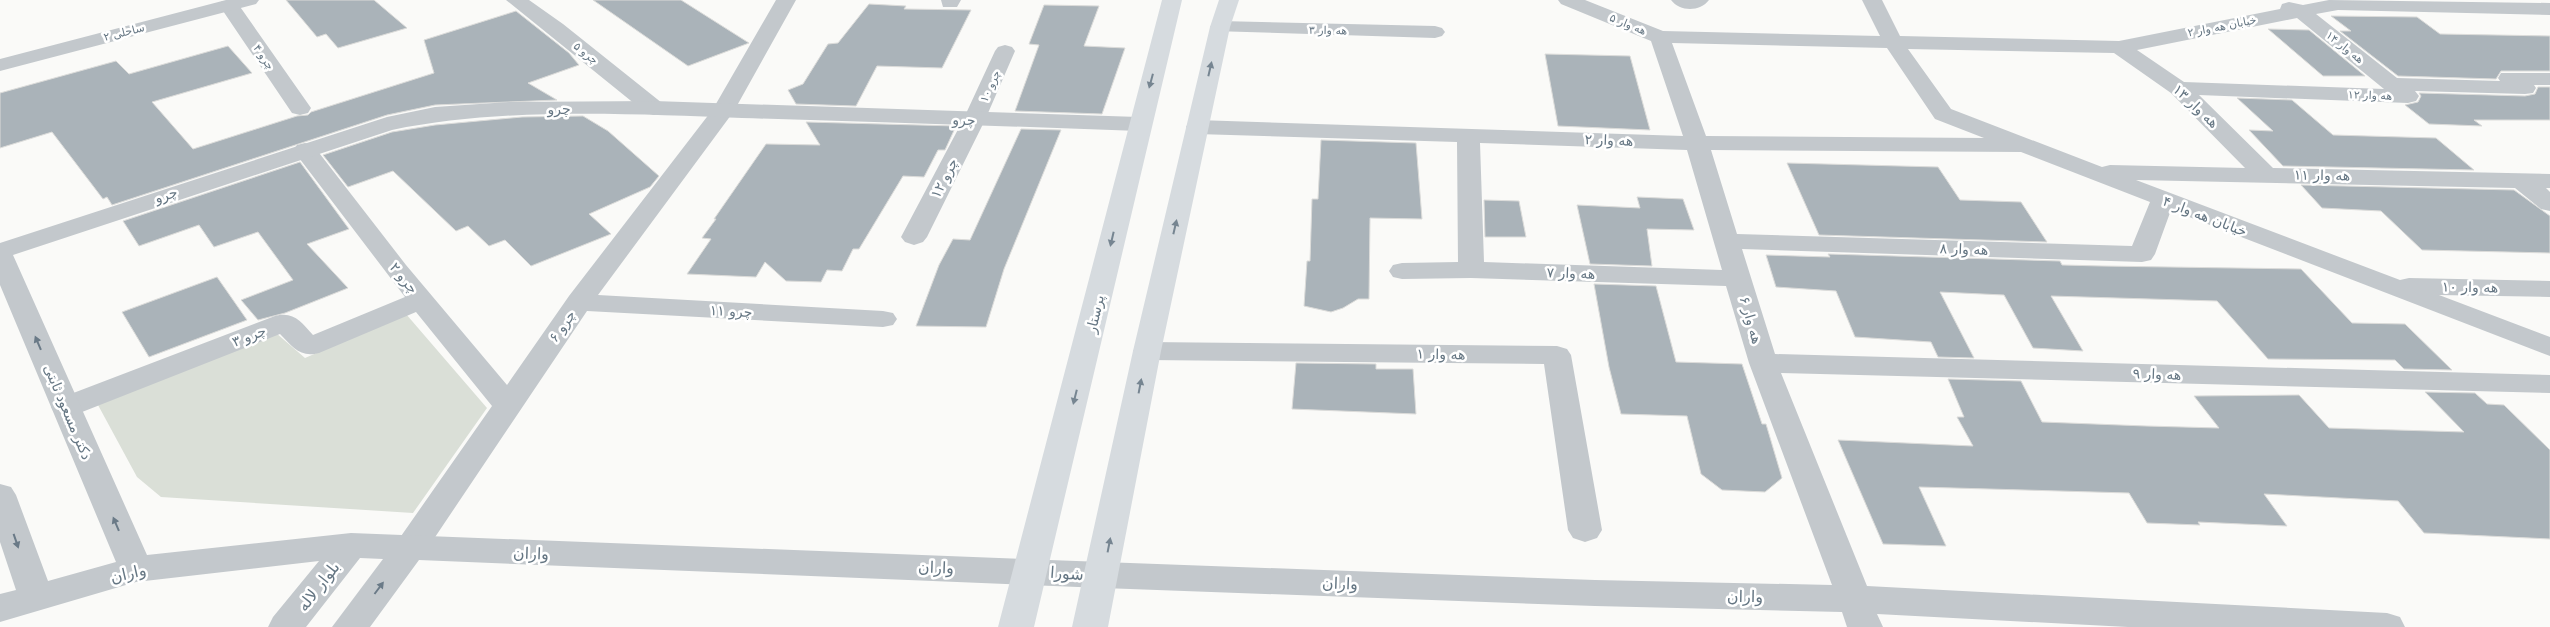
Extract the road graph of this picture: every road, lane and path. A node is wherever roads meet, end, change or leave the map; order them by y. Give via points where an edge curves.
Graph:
1 (516, 0) edge
2 (786, 0) edge
3 (1172, 0) edge
4 (1229, 0) edge
5 (1568, 0) edge
6 (1872, 0) edge
7 (2261, 0) edge
8 (239, 3) edge
9 (2550, 9) edge
10 (2299, 10) junction
11 (1220, 27) junction
12 (1435, 32) dead end
13 (1660, 37) junction
14 (1893, 42) junction
15 (2119, 47) junction
16 (1005, 51) dead end
17 (0, 65) edge
18 (2550, 79) edge
19 (2392, 84) junction
20 (2180, 88) junction
21 (300, 108) dead end
22 (654, 108) junction
23 (724, 111) junction
24 (974, 120) junction
25 (1139, 124) junction
26 (1197, 128) junction
27 (1468, 136) junction
28 (1697, 143) junction
29 (2021, 145) junction
30 (305, 150) junction
31 (2094, 172) junction
32 (2265, 174) junction
33 (2521, 180) junction
34 (2550, 181) edge
35 (2163, 200) junction
36 (2550, 204) edge
37 (914, 237) dead end
38 (1728, 242) junction
39 (0, 252) edge
40 (1470, 270) junction
41 (1402, 271) dead end
42 (1739, 278) junction
43 (2390, 286) junction
44 (2550, 289) edge
45 (422, 300) junction
46 (579, 302) junction
47 (883, 319) dead end
48 (2550, 346) edge
49 (1147, 351) junction
50 (1763, 363) junction
51 (2550, 384) edge
52 (507, 404) junction
53 (66, 407) junction
54 (0, 495) edge
55 (1585, 530) dead end
56 (351, 545) junction
57 (409, 549) junction
58 (136, 569) junction
59 (1031, 570) junction
60 (1103, 575) junction
61 (37, 599) junction
62 (0, 608) edge
63 (1860, 613) edge
64 (286, 627) edge
65 (350, 627) edge
66 (1016, 627) edge
67 (1090, 627) edge
68 (2387, 627) edge

1 - 22 street, چرو ۵ via 556,28
2 - 23 street, چرو ۶
3 -> 25 main road, پرستار
4 - 11 main road
5 - 13 street, هه وار ۵
6 - 14 street, خیابان هه وار ۴
7 - 10 street
8 - 17 street, ساحلی ۲
8 - 21 street, چرو ۴
9 - 10 street, خیابان هه وار ۲ via 2338,4
10 - 15 street, خیابان هه وار ۲
10 - 19 street, هه وار ۱۴
11 - 12 street, هه وار ۳
26 -> 11 main road
13 - 14 street, خیابان هه وار ۲
13 - 28 street, هه وار ۶
14 - 15 street, خیابان هه وار ۲
14 - 29 street, خیابان هه وار ۴ via 1943,114
15 - 20 street, هه وار ۱۳
16 - 24 street, چرو ۱۰
18 - 19 street, هه وار ۱۲ via 2510,78 2525,88
19 - 20 street, هه وار ۱۲ via 2408,96
20 - 32 street, هه وار ۱۳
22 - 23 street, چرو
22 - 30 street, چرو via 509,109 435,114 387,124
23 - 24 street, چرو
23 - 46 street, چرو ۶
24 - 25 street, چرو
24 - 37 street, چرو ۱۲
25 -> 59 main road, پرستار
26 - 27 street, هه وار ۲
49 -> 26 main road
27 - 28 street, هه وار ۲
27 - 40 street
28 - 29 street, هه وار ۲
28 - 38 street, هه وار ۶
29 - 31 street, خیابان هه وار ۴
30 - 39 street, چرو
30 - 45 street, چرو ۲
31 - 32 street, هه وار ۱۱
31 - 35 street, خیابان هه وار ۴
32 - 33 street, هه وار ۱۱
33 - 34 street, هه وار ۱۱
33 - 36 street
35 - 38 street, هه وار ۸ via 2142,254
35 - 43 street, خیابان هه وار ۴
38 - 42 street, هه وار ۶
53 -> 39 street, دکتر مسعود ثابتی
40 - 41 street, هه وار ۷
40 - 42 street, هه وار ۷
42 - 50 street, هه وار ۶
43 - 44 street, هه وار ۱۰
43 - 48 street, خیابان هه وار ۴
45 - 52 street, چرو ۲
45 - 53 street, چرو ۳ via 309,348 285,322
46 - 47 street, چرو ۱۱
46 - 52 street, چرو ۶
49 - 55 street, هه وار ۱ via 1557,355
60 -> 49 main road
50 - 51 street, هه وار ۹
50 - 63 street, هه وار ۶
52 - 57 street, چرو ۶
58 -> 53 street, دکتر مسعود ثابتی
54 -> 61 street
56 - 57 street, واران
56 - 58 street, واران
56 - 64 street, بلوار لاله
57 - 59 street, واران
65 -> 57 street
58 - 61 street, واران
59 - 60 street, شورا
59 - 66 main road, پرستار
60 - 63 street, واران via 1595,593
60 - 67 main road
61 - 62 street
63 - 68 street, واران

